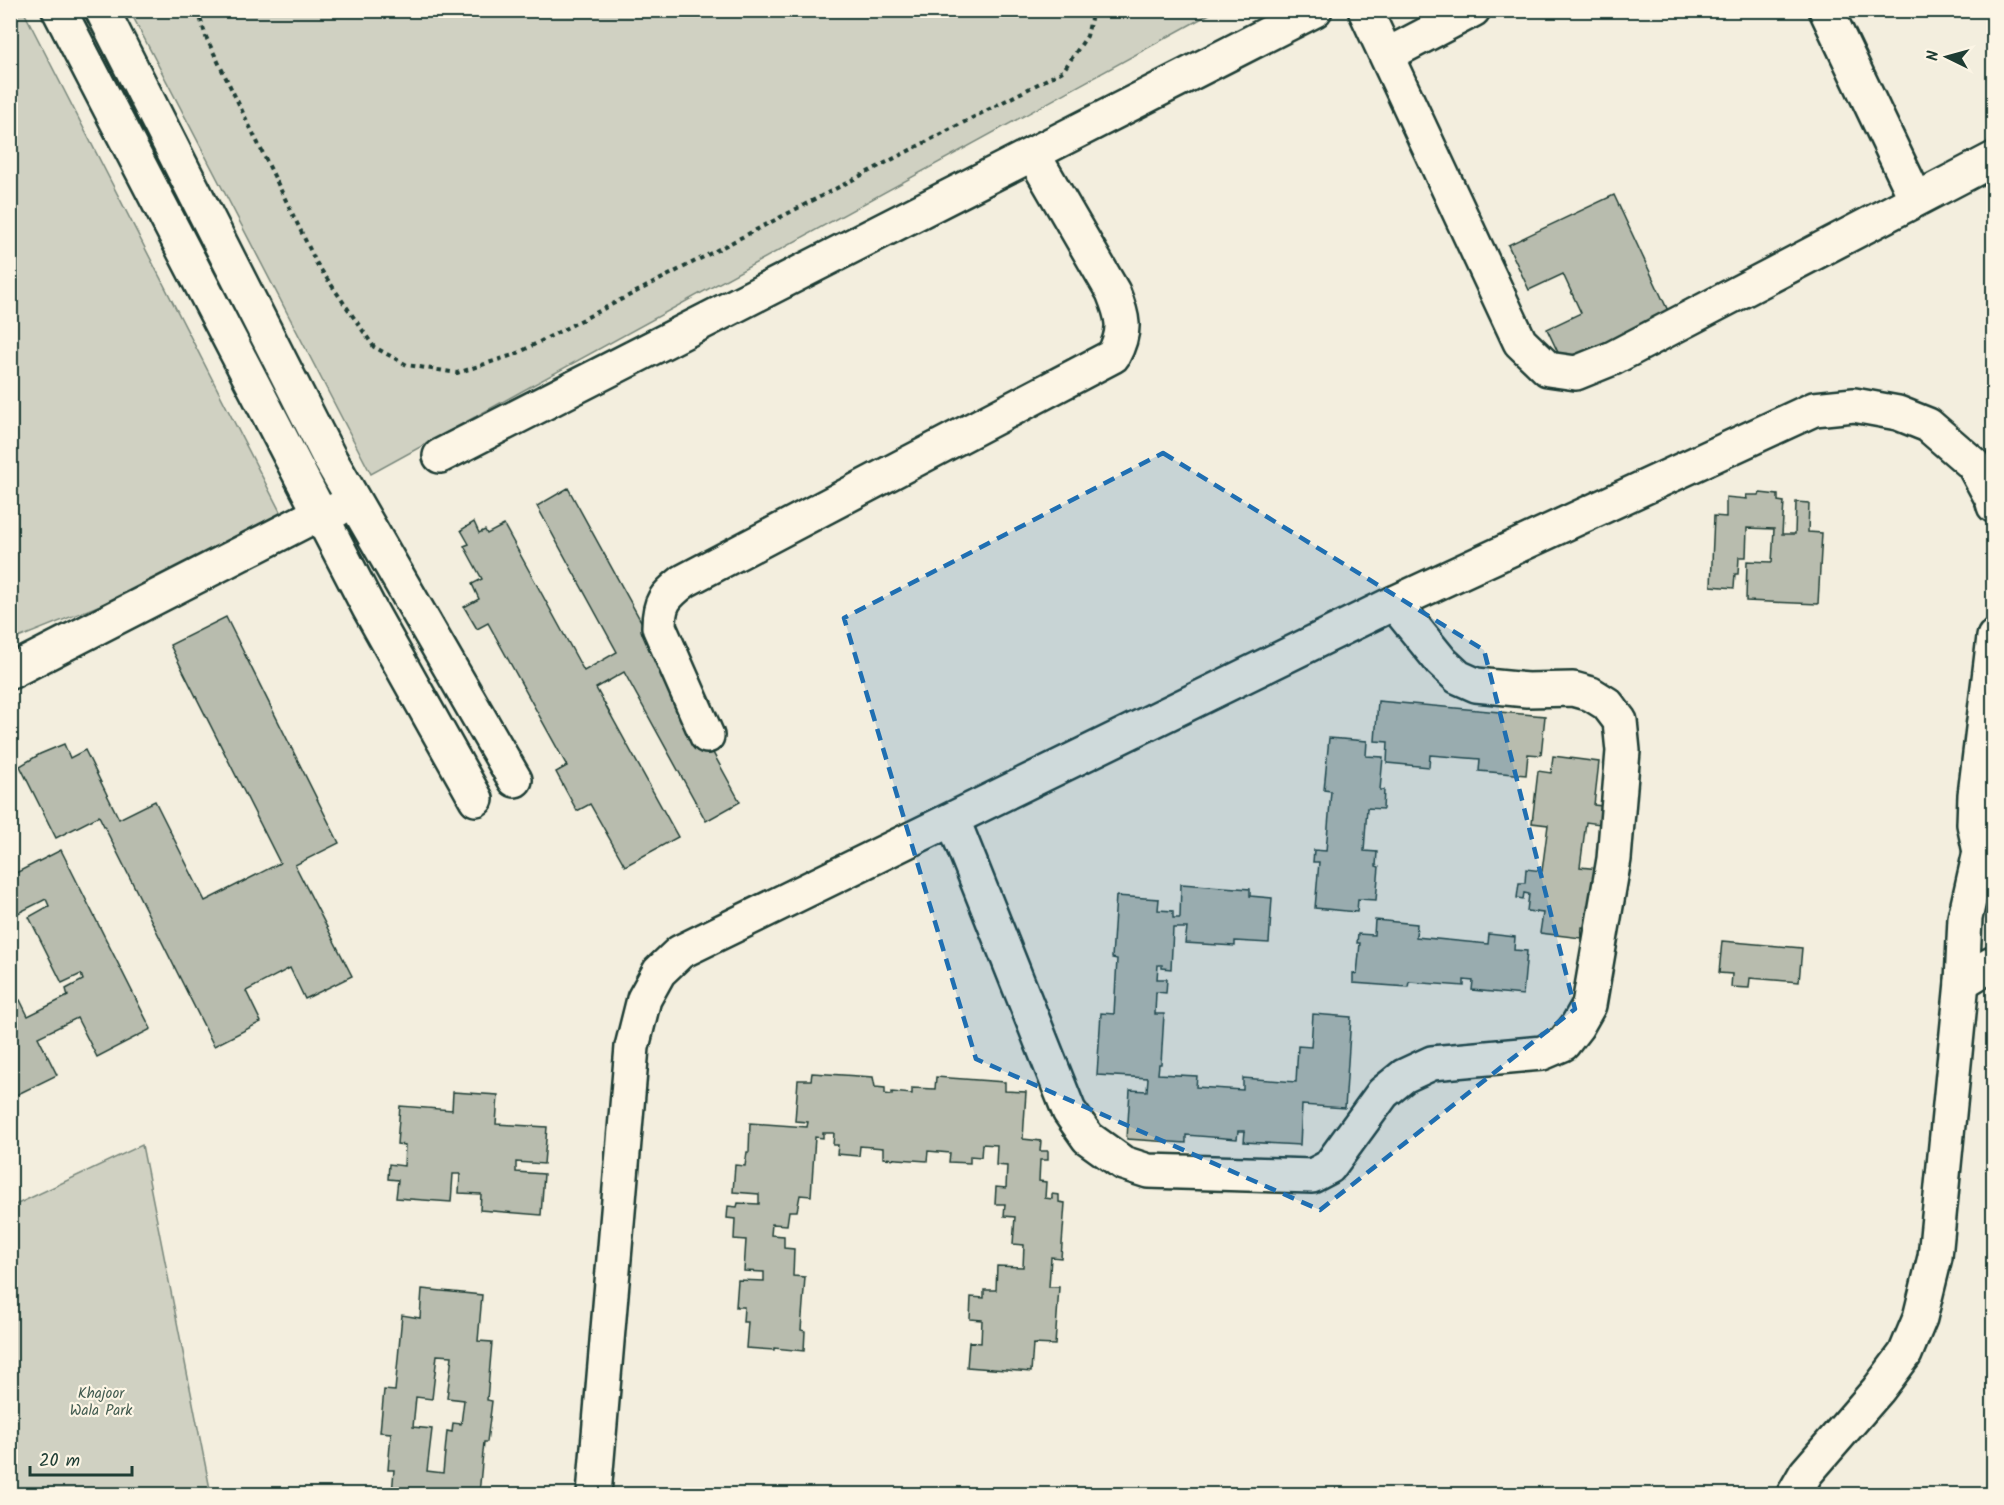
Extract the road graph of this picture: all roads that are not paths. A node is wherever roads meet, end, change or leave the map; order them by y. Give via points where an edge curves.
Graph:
1 (59, 10) edge
2 (102, 10) edge
3 (1315, 10) edge
4 (1365, 10) edge
5 (1473, 10) edge
6 (1826, 10) edge
7 (1387, 55) junction
8 (1033, 154) junction
9 (1994, 159) edge
10 (1916, 199) junction
11 (440, 456) dead end
12 (353, 501) junction
13 (1994, 506) edge
14 (322, 518) junction
15 (1394, 603) junction
16 (1994, 638) edge
17 (10, 672) edge
18 (1990, 708) edge
19 (707, 736) dead end
20 (515, 780) dead end
21 (476, 799) dead end
22 (953, 820) junction
23 (1987, 859) edge
24 (1994, 963) edge
25 (1962, 982) junction
26 (594, 1494) edge
27 (1794, 1494) edge

1 - 14 lane
2 - 12 lane
3 - 8 lane
4 - 7 lane
5 - 7 lane
6 - 10 lane
7 - 10 lane via 1520,342 1548,369 1576,373 1613,358
8 - 11 lane
8 - 19 lane via 1113,292 1122,314 1122,340 1113,356 684,581 668,594 659,609 659,627
9 - 10 lane
12 - 14 lane
12 - 20 lane
13 - 15 lane via 1973,464 1928,425 1898,413 1854,405 1814,409
14 - 17 lane via 318,514
14 - 21 lane
15 - 22 lane
15 - 22 lane via 1440,661 1458,677 1476,685 1573,689 1607,704 1620,721 1623,751 1614,859 1589,1005 1563,1044 1542,1053 1431,1063 1404,1076 1383,1093 1329,1167 1312,1176 1148,1171 1123,1163 1088,1138 1069,1111
16 - 18 lane
18 - 23 lane via 1974,824
22 - 26 lane via 680,952 659,972 644,999 632,1047
23 - 25 lane via 1965,918
24 - 25 lane
25 - 27 lane via 1935,1257 1920,1318 1905,1354 1806,1473

